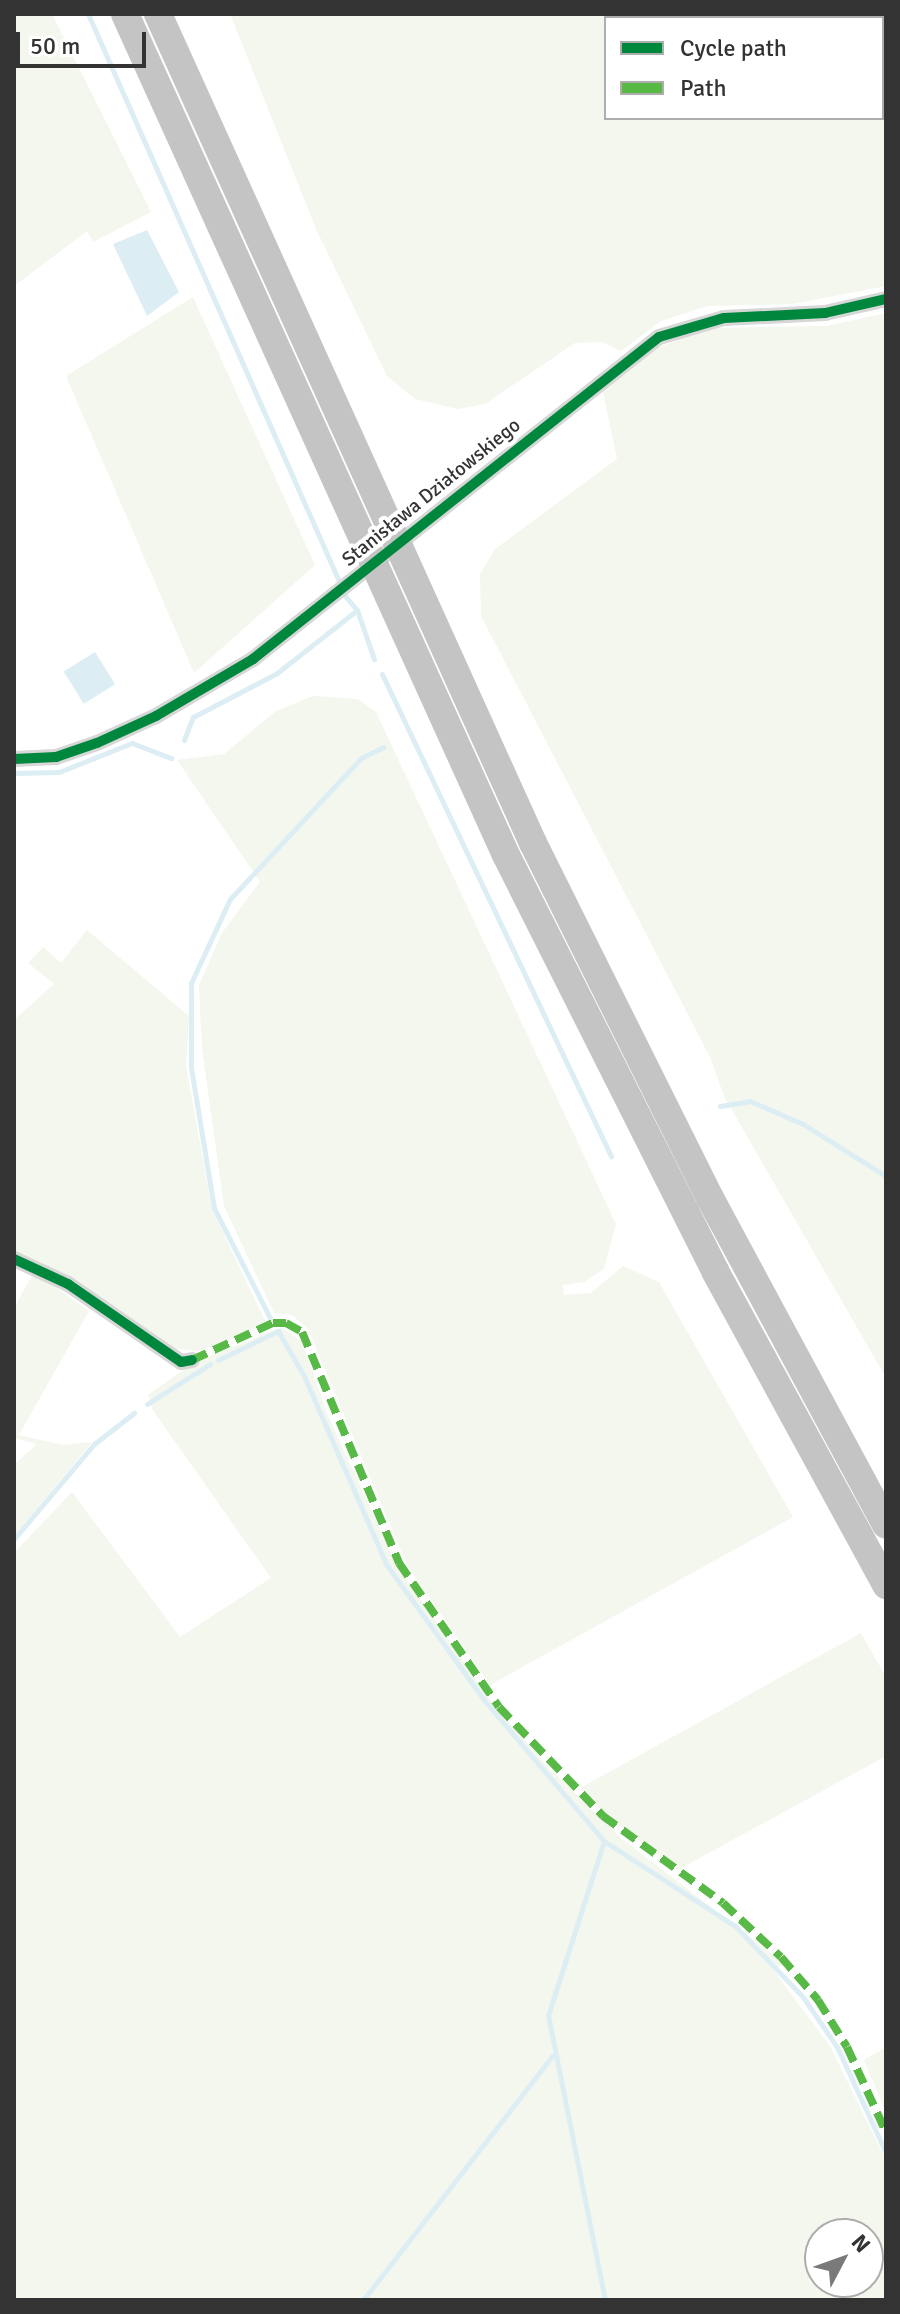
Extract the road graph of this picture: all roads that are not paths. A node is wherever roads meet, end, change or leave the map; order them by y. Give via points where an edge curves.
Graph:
1 (125, 14) edge
2 (158, 14) edge
3 (886, 299) edge
4 (14, 759) edge
5 (14, 1259) edge
6 (192, 1360) dead end
7 (886, 1525) edge
8 (886, 1585) edge

1 - 8 highway via 506,855 708,1257
2 - 7 highway via 533,843 710,1198
3 - 4 street, Stanisława Działowskiego via 825,313 724,318 671,332 617,366 261,654 156,716 74,752
5 - 6 street via 68,1284 181,1362

